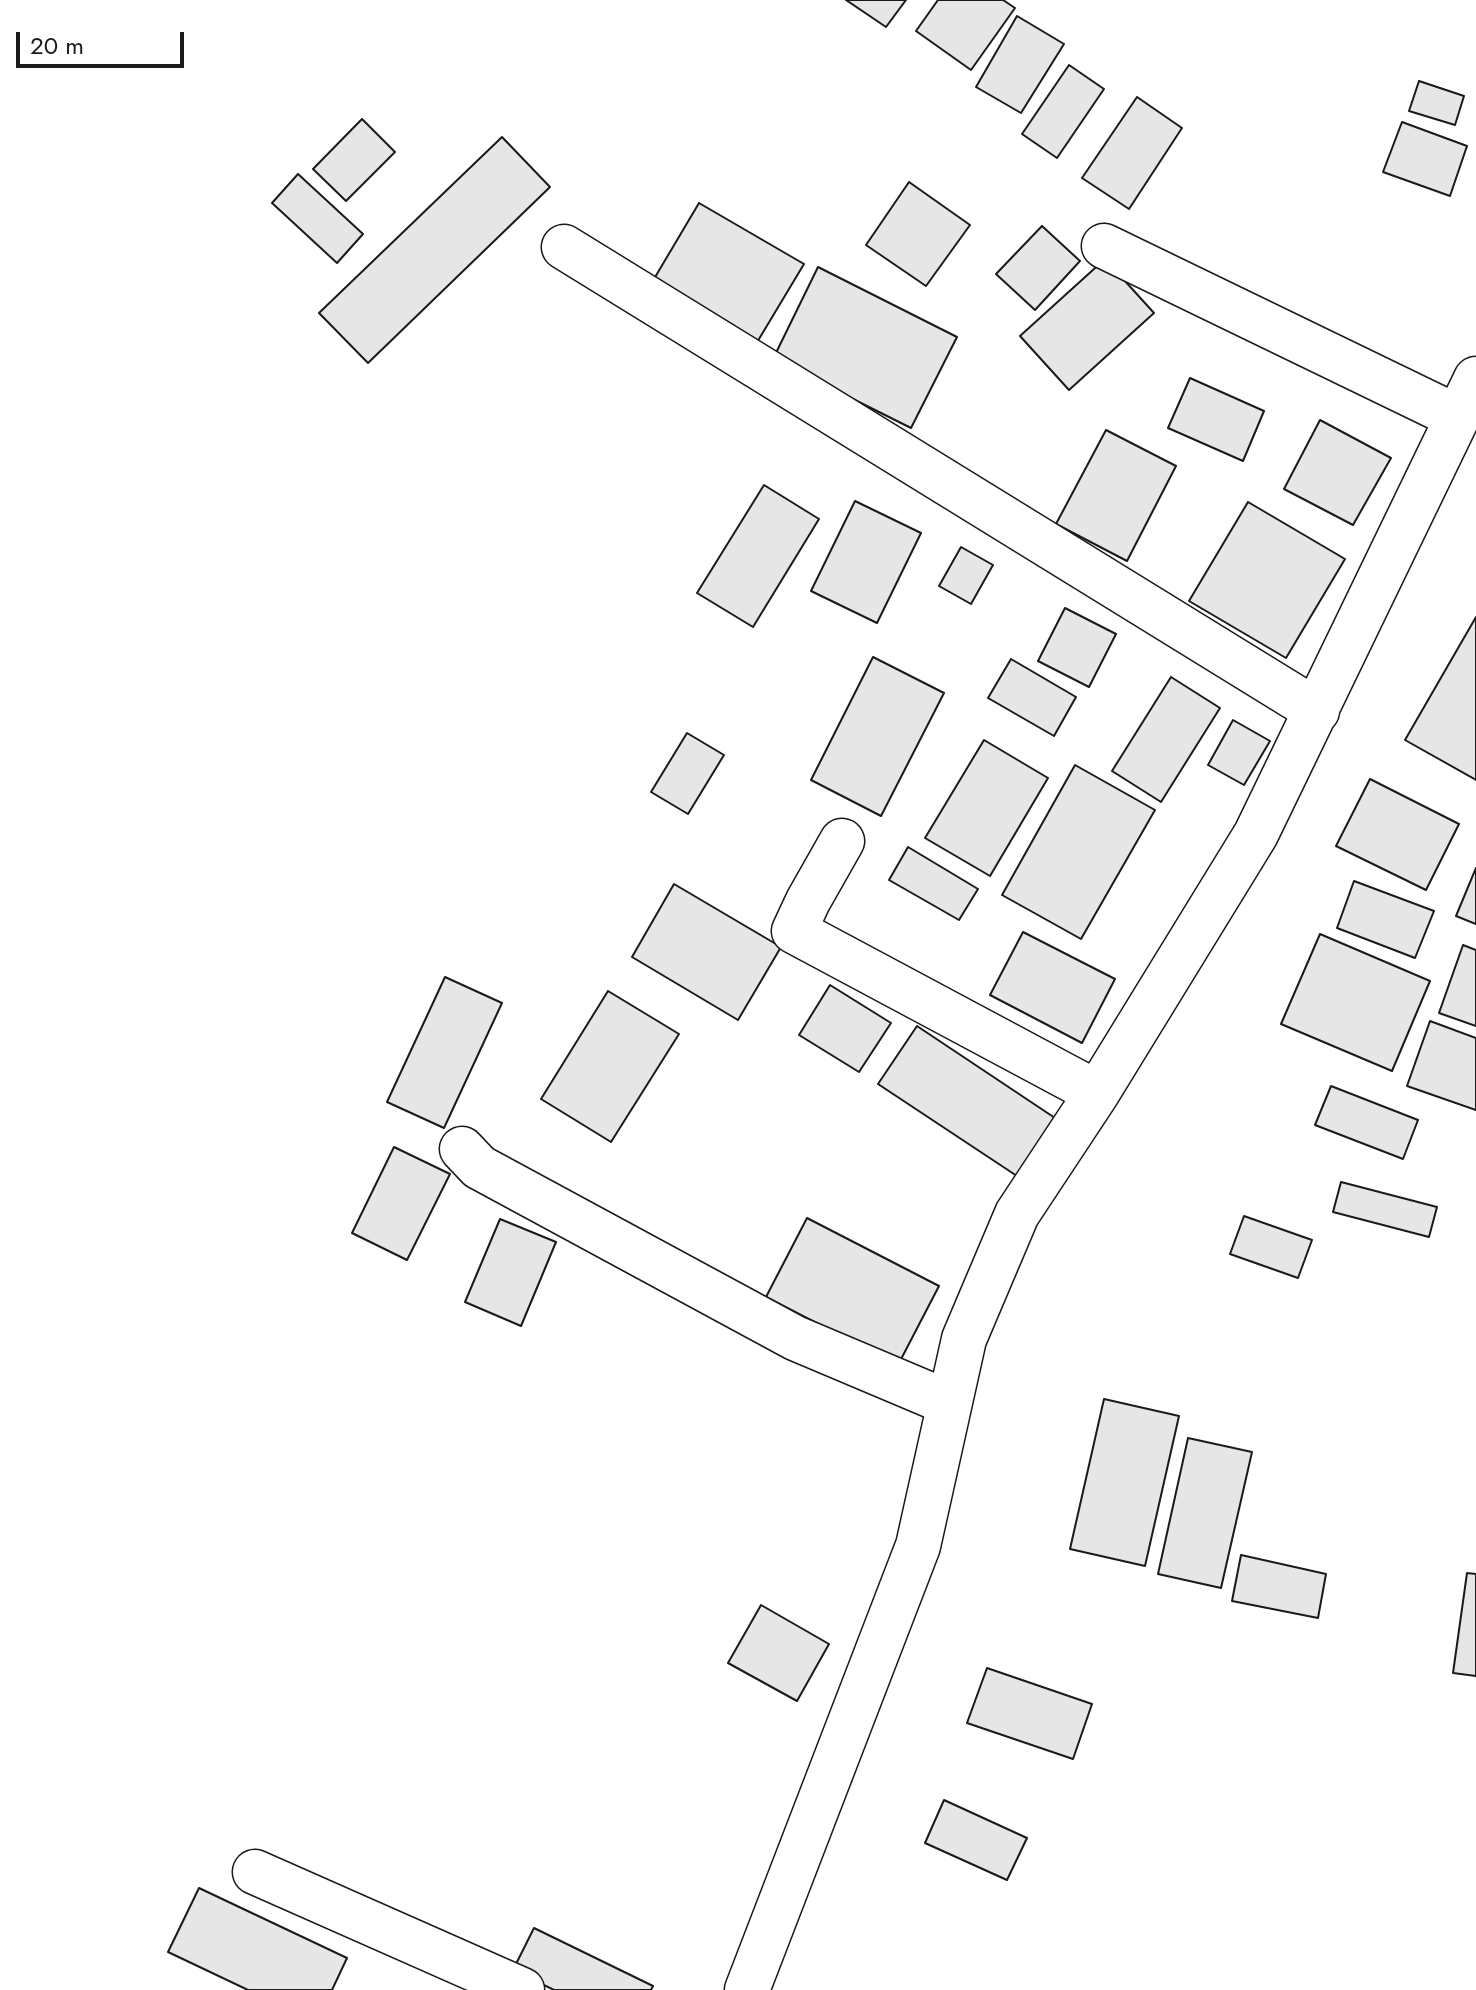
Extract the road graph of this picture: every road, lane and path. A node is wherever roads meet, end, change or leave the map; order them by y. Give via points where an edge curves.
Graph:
1 (1104, 246) dead end
2 (564, 247) dead end
3 (1466, 398) edge
4 (1317, 711) junction
5 (842, 841) dead end
6 (1097, 1093) junction
7 (462, 1149) dead end
8 (949, 1403) junction
9 (255, 1872) dead end
10 (522, 1990) edge
11 (747, 1990) edge

1 - 3 street
2 - 4 street
3 - 4 street
4 - 6 street via 1256,834
5 - 6 street via 794,931
6 - 8 street via 1017,1214 964,1339
7 - 8 street via 479,1167 795,1338
8 - 11 street via 918,1546
9 - 10 street

